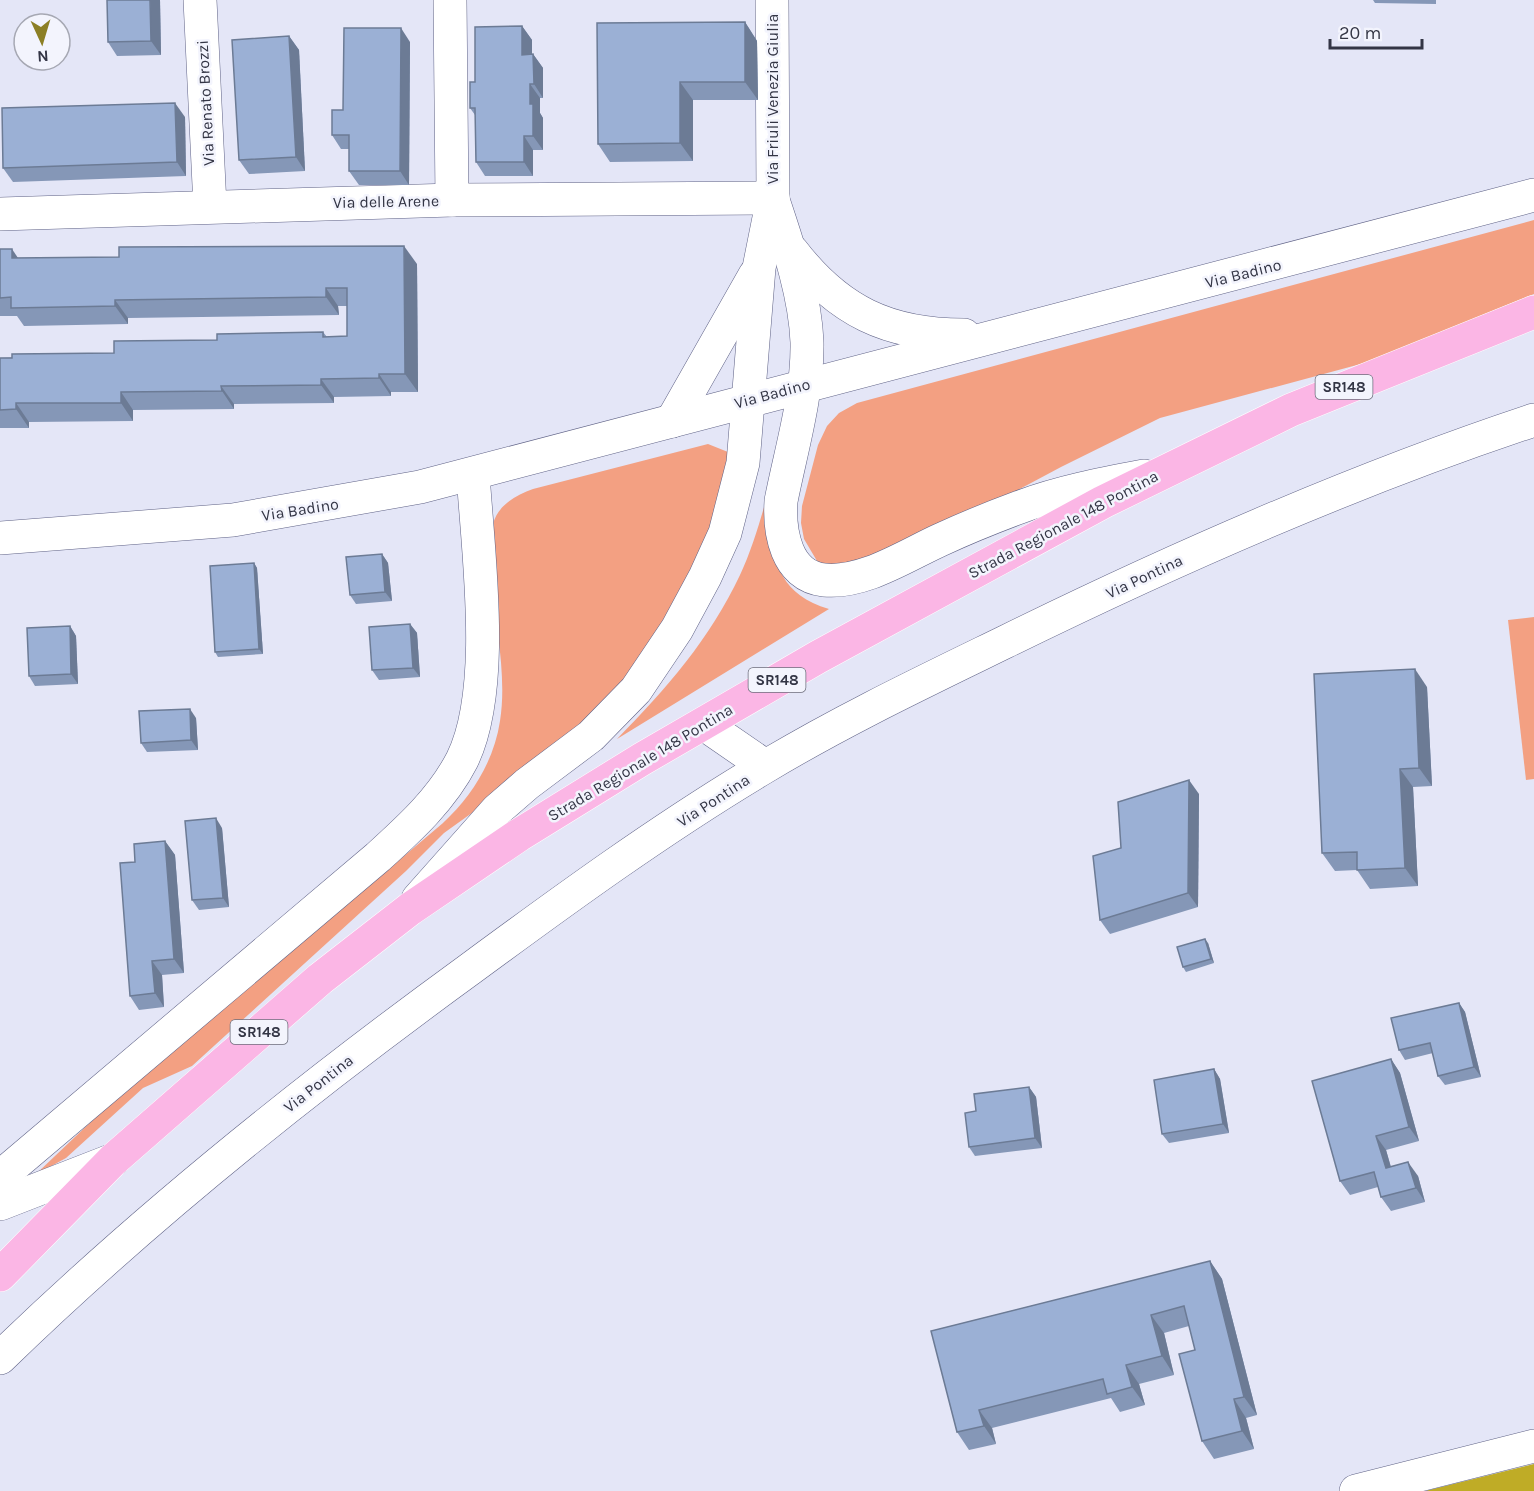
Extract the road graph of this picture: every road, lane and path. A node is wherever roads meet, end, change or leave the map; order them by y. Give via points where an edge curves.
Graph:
1 (200, 0) edge
2 (450, 0) edge
3 (772, 0) edge
4 (1534, 195) edge
5 (772, 198) junction
6 (452, 200) junction
7 (210, 206) junction
8 (0, 214) edge
9 (789, 247) junction
10 (759, 268) junction
11 (1534, 312) edge
12 (999, 334) junction
13 (803, 385) junction
14 (749, 400) junction
15 (1534, 420) edge
16 (672, 421) junction
17 (473, 474) junction
18 (1158, 474) junction
19 (0, 538) edge
20 (704, 724) junction
21 (765, 766) junction
22 (410, 909) junction
23 (113, 1160) junction
24 (0, 1177) edge
25 (0, 1204) edge
26 (0, 1275) edge
27 (0, 1358) edge
28 (1534, 1446) edge
29 (1356, 1491) edge

1 - 7 street, Via Renato Brozzi
2 - 6 street
3 - 5 street, Via Friuli Venezia Giulia
4 - 12 street, Via Badino
5 - 6 street, Via delle Arene
5 - 9 street
5 - 10 street
6 - 7 street, Via delle Arene
7 - 8 street, Via delle Arene
9 - 12 street via 828,292 875,319 937,334
9 - 13 street via 806,329
10 - 14 street
10 - 16 street
11 - 18 main road, Strada Regionale 148 Pontina / SR148 via 1320,398
12 - 13 street, Via Badino
13 - 14 street, Via Badino
13 - 18 street via 781,501 781,534 796,565 817,579 866,574 1043,499
14 - 16 street, Via Badino
14 - 22 street via 742,463 724,533 698,592 662,654 615,713 497,810
15 - 21 street, Via Pontina via 1328,497 1152,572 894,696
16 - 17 street, Via Badino
17 - 19 street, Via Badino via 349,501 233,520
17 - 24 street via 481,612 480,695 471,738 447,784 416,822 378,857
18 - 20 main road, Strada Regionale 148 Pontina / SR148 via 970,573
20 - 21 street
20 - 22 main road, Strada Regionale 148 Pontina / SR148 via 536,824
21 - 27 street, Via Pontina via 645,844 373,1040 156,1215
22 - 23 main road, Strada Regionale 148 Pontina / SR148 via 320,979
23 - 25 street
23 - 26 main road, Strada Regionale 148 Pontina / SR148
28 - 29 street

